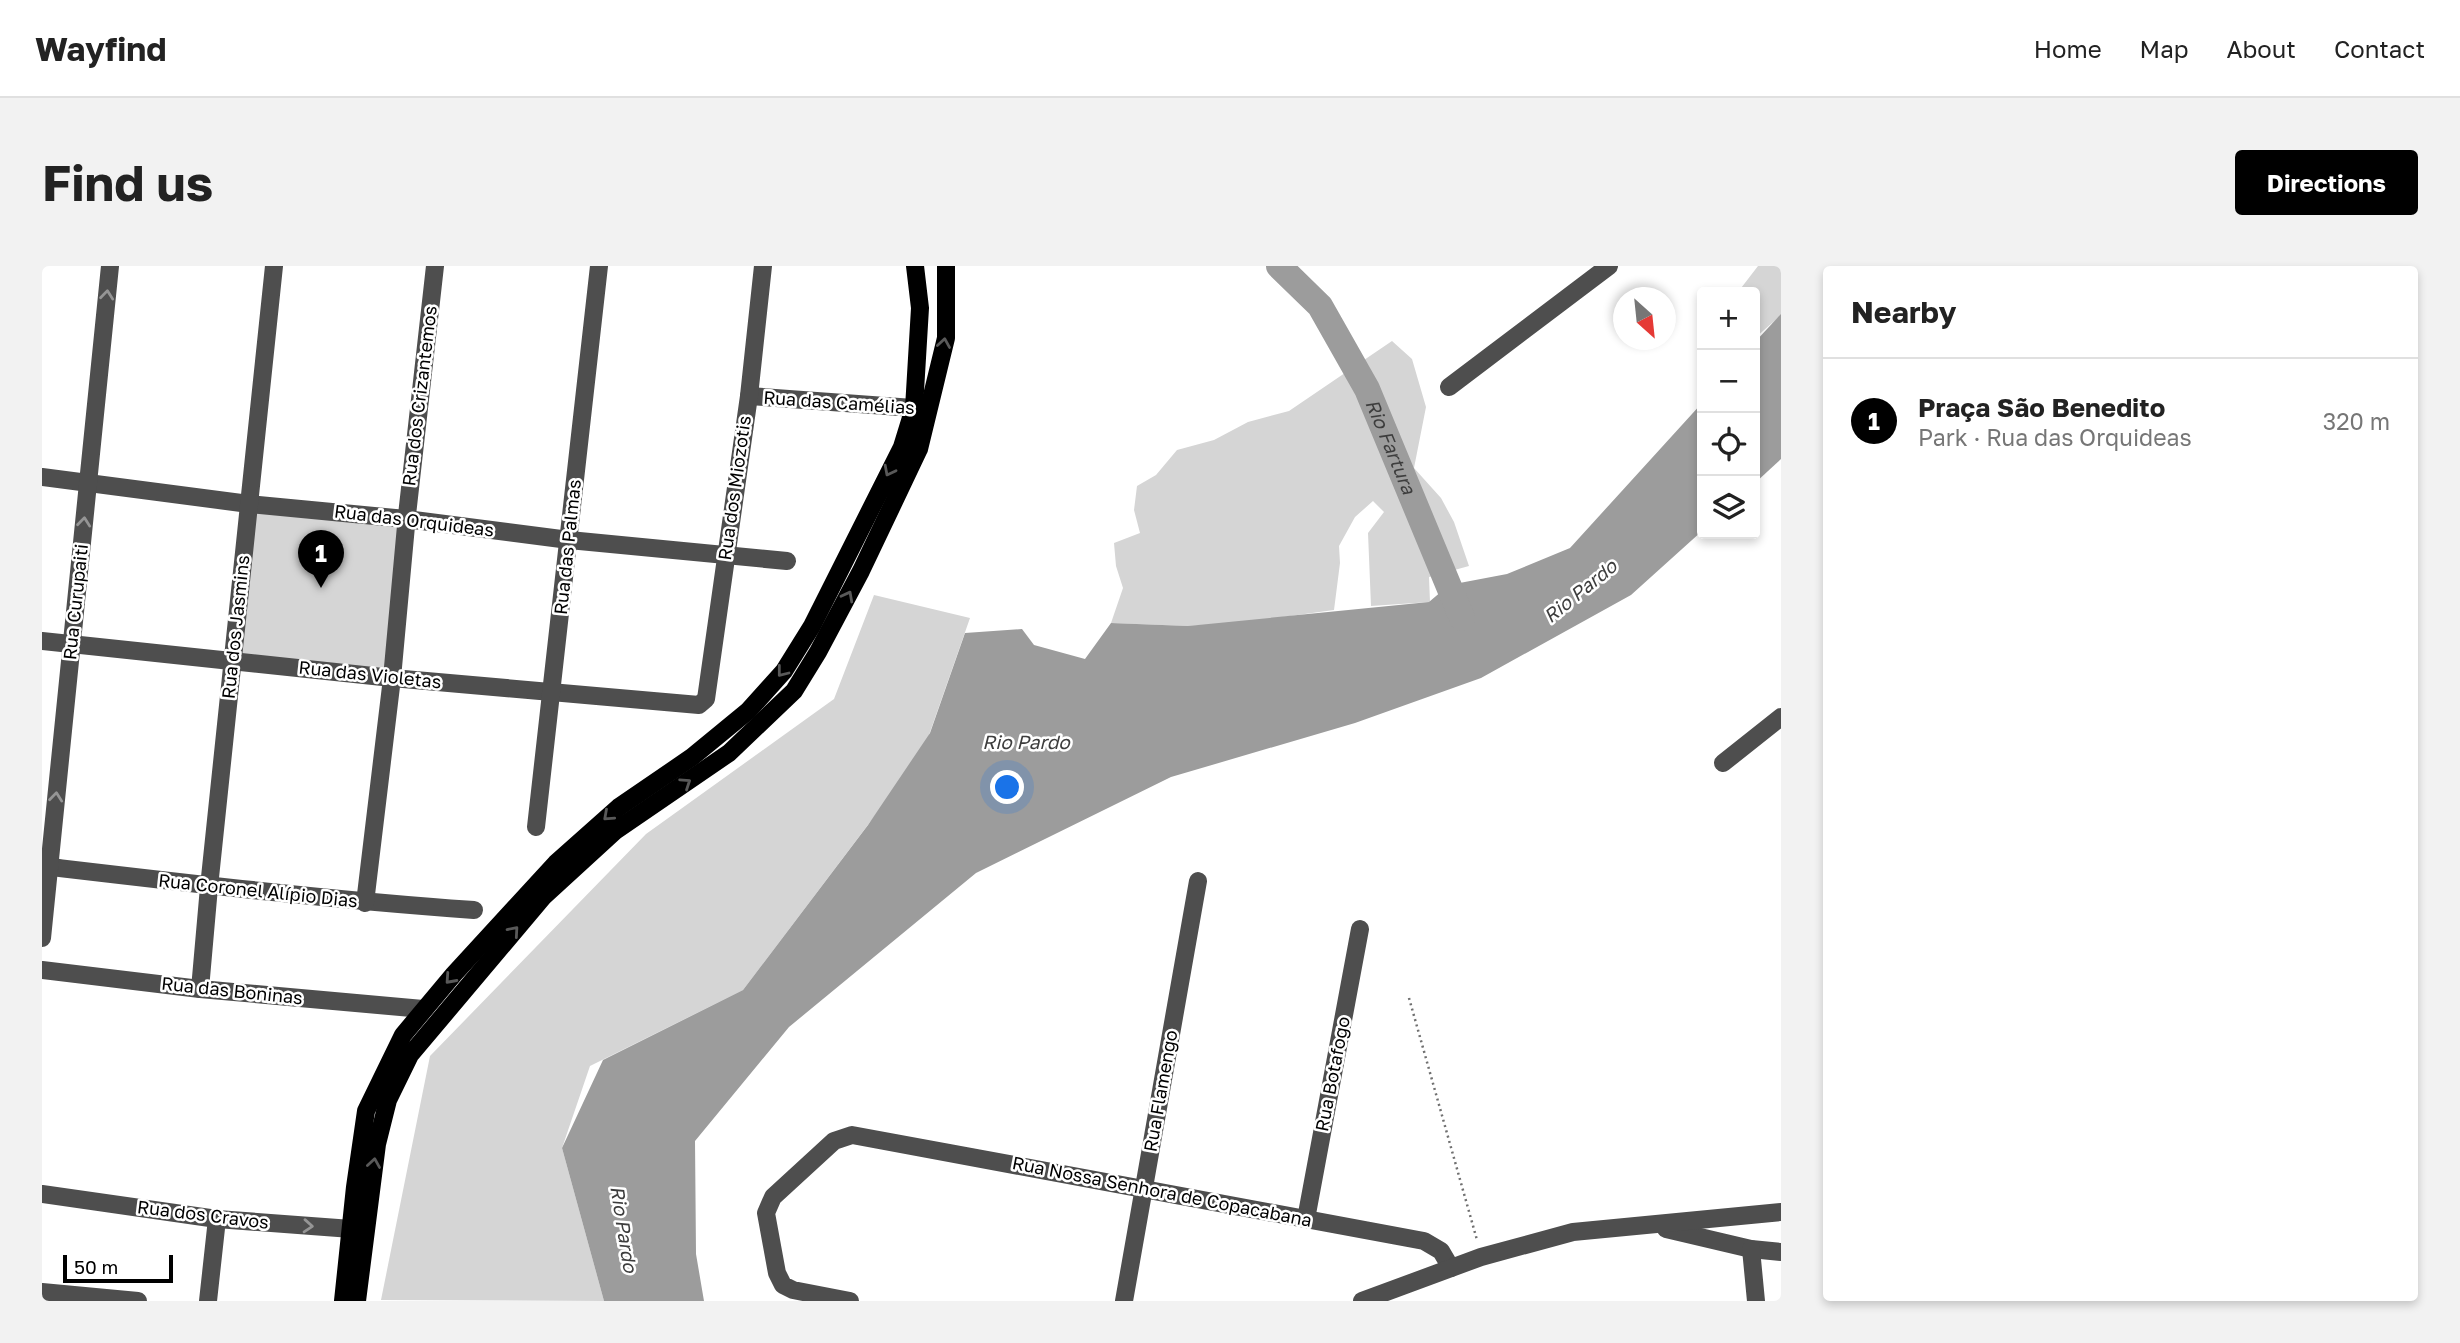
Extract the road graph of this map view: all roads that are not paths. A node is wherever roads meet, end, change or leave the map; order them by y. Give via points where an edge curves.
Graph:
1 (110, 266) edge
2 (274, 266) edge
3 (435, 266) edge
4 (599, 266) edge
5 (763, 266) edge
6 (915, 266) edge
7 (946, 266) edge
8 (1609, 266) edge
9 (1449, 387) dead end
10 (748, 396) junction
11 (922, 409) junction
12 (42, 477) edge
13 (89, 482) junction
14 (249, 504) junction
15 (406, 519) junction
16 (569, 540) junction
17 (726, 556) junction
18 (787, 561) dead end
19 (42, 641) edge
20 (71, 644) junction
21 (232, 661) junction
22 (393, 677) junction
23 (551, 692) junction
24 (698, 705) joint
25 (1781, 717) edge
26 (1723, 763) dead end
27 (536, 827) dead end
28 (45, 866) edge
29 (1198, 881) dead end
30 (209, 887) junction
31 (365, 903) junction
32 (474, 910) dead end
33 (1360, 929) dead end
34 (42, 938) edge
35 (42, 970) edge
36 (200, 989) junction
37 (423, 1009) junction
38 (1144, 1189) junction
39 (42, 1194) edge
40 (1781, 1212) edge
41 (217, 1219) junction
42 (1306, 1219) junction
43 (1652, 1226) junction
44 (357, 1229) junction
45 (1751, 1249) junction
46 (1781, 1252) edge
47 (1451, 1268) junction
48 (42, 1292) edge
49 (138, 1301) edge
50 (208, 1301) edge
51 (343, 1301) edge
52 (357, 1301) edge
53 (850, 1301) edge
54 (1124, 1301) edge
55 (1362, 1301) edge
56 (1756, 1301) edge

13 -> 1 street, Rua Curupaiti
2 - 14 street, Rua dos Jasmins
3 - 15 street, Rua dos Crizantemos
4 - 16 street, Rua das Palmas
5 - 10 street, Rua dos Miozotis
6 - 11 main road
11 -> 7 main road via 946,338
8 - 9 street
10 - 11 street, Rua das Camélias
10 - 17 street, Rua dos Miozotis
11 -> 37 main road via 785,671 748,710 692,757 619,807 556,863
44 -> 11 main road via 388,1100 410,1055 544,896 583,858 729,753 794,691 861,571 919,449
12 - 13 street, Rua das Orquideas
13 - 14 street, Rua das Orquideas
20 -> 13 street, Rua Curupaiti
14 - 15 street, Rua das Orquideas
14 - 21 street, Rua dos Jasmins
15 - 16 street, Rua das Orquideas
15 - 22 street, Rua dos Crizantemos
16 - 17 street, Rua das Orquideas
16 - 23 street, Rua das Palmas
17 - 18 street, Rua das Orquideas
17 - 24 street, Rua dos Miozotis via 706,699
19 - 20 street, Rua das Violetas
20 - 21 street, Rua das Violetas
28 -> 20 street, Rua Curupaiti
21 - 22 street, Rua das Violetas
21 - 30 street, Rua dos Jasmins
22 - 23 street, Rua das Violetas
22 - 31 street, Rua dos Crizantemos
23 - 24 street, Rua das Violetas
23 - 27 street, Rua das Palmas
25 - 26 street
28 - 30 street, Rua Coronel Alípio Dias
28 - 34 street, Rua Curupaiti
29 - 38 street, Rua Flamengo
30 - 31 street, Rua Coronel Alípio Dias
30 - 36 street, Rua dos Jasmins
31 - 32 street, Rua Coronel Alípio Dias
33 - 42 street, Rua Botafogo
35 - 36 street, Rua das Boninas
36 - 37 street, Rua das Boninas
37 - 44 main road via 403,1034 366,1111
38 - 42 street, Rua Nossa Senhora de Copacabana
38 - 53 street, Rua Nossa Senhora de Copacabana via 847,1135 769,1203 766,1213 778,1276 786,1287
38 - 54 street, Rua Flamengo
39 - 41 street, Rua dos Cravos
40 - 43 street
41 -> 44 street, Rua dos Cravos
41 - 50 street
42 - 47 street, Rua Nossa Senhora de Copacabana via 1424,1241 1441,1251
43 - 45 street
43 - 47 street via 1573,1232
44 - 51 main road
44 - 52 main road
45 - 46 street
45 - 56 street
47 - 55 street
48 - 49 street

